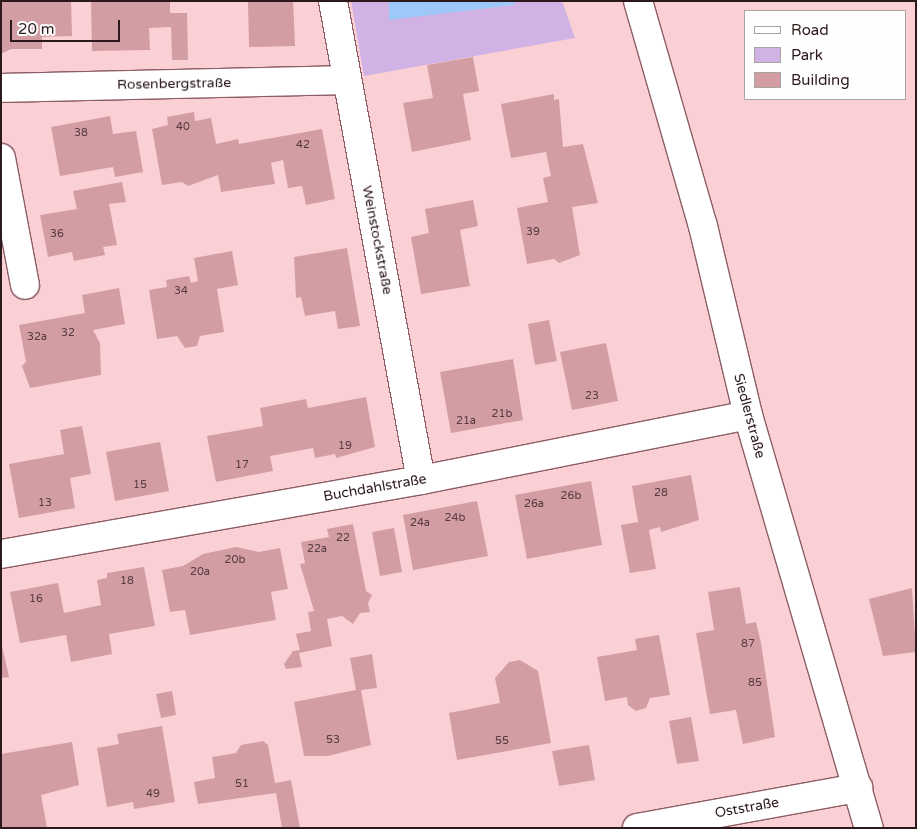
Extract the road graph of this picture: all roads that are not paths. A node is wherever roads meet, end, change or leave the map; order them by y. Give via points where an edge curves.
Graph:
1 (333, 1) edge
2 (638, 1) edge
3 (347, 80) junction
4 (1, 88) edge
5 (1, 158) edge
6 (25, 285) dead end
7 (748, 416) junction
8 (421, 480) junction
9 (1, 554) edge
10 (858, 788) junction
11 (636, 828) edge
12 (869, 828) edge

1 - 3 street, Weinstockstraße
2 - 7 street, Siedlerstraße via 703,226
3 - 4 street, Rosenbergstraße
3 - 8 street, Weinstockstraße
5 - 6 street
7 - 8 street, Buchdahlstraße
7 - 10 street, Siedlerstraße
8 - 9 street, Buchdahlstraße
10 - 11 street, Oststraße
10 - 12 street, Siedlerstraße

